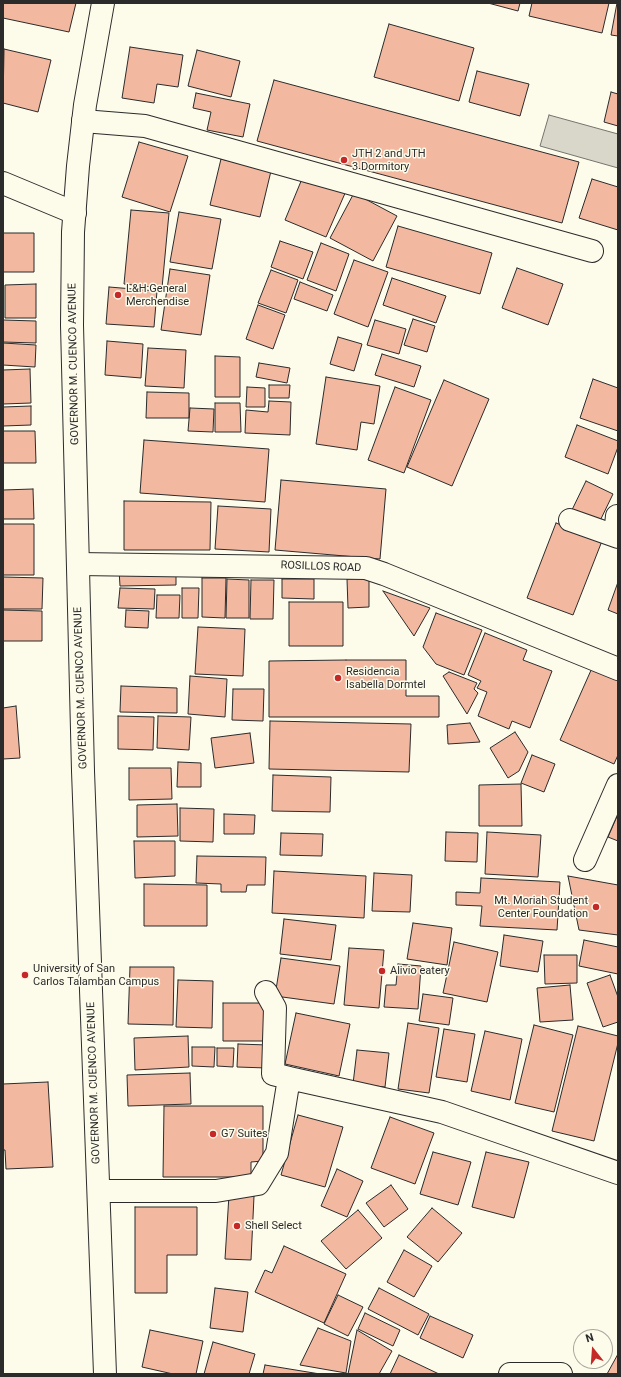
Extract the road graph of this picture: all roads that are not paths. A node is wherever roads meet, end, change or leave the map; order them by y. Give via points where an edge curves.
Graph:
1 (103, 3) edge
2 (83, 121) junction
3 (3, 183) edge
4 (75, 213) junction
5 (592, 251) dead end
6 (570, 520) dead end
7 (617, 530) edge
8 (78, 564) junction
9 (618, 669) edge
10 (618, 785) edge
11 (585, 860) dead end
12 (266, 992) dead end
13 (290, 1078) junction
14 (618, 1173) edge
15 (99, 1192) junction
16 (105, 1374) edge
17 (510, 1374) edge
18 (561, 1374) edge

1 - 2 street, GOVERNOR M. CUENCO AVENUE
2 - 4 street, GOVERNOR M. CUENCO AVENUE
2 - 5 street via 145,126
3 - 4 street
4 - 8 street, GOVERNOR M. CUENCO AVENUE via 72,325
6 - 7 street
8 - 9 street, ROSILLOS ROAD via 366,568
8 - 15 street, GOVERNOR M. CUENCO AVENUE
10 - 11 street
12 - 13 street via 275,1008 273,1074
13 - 14 street via 442,1112
13 - 15 street via 277,1153 258,1184 216,1191
15 - 16 street, GOVERNOR M. CUENCO AVENUE
17 - 18 street

